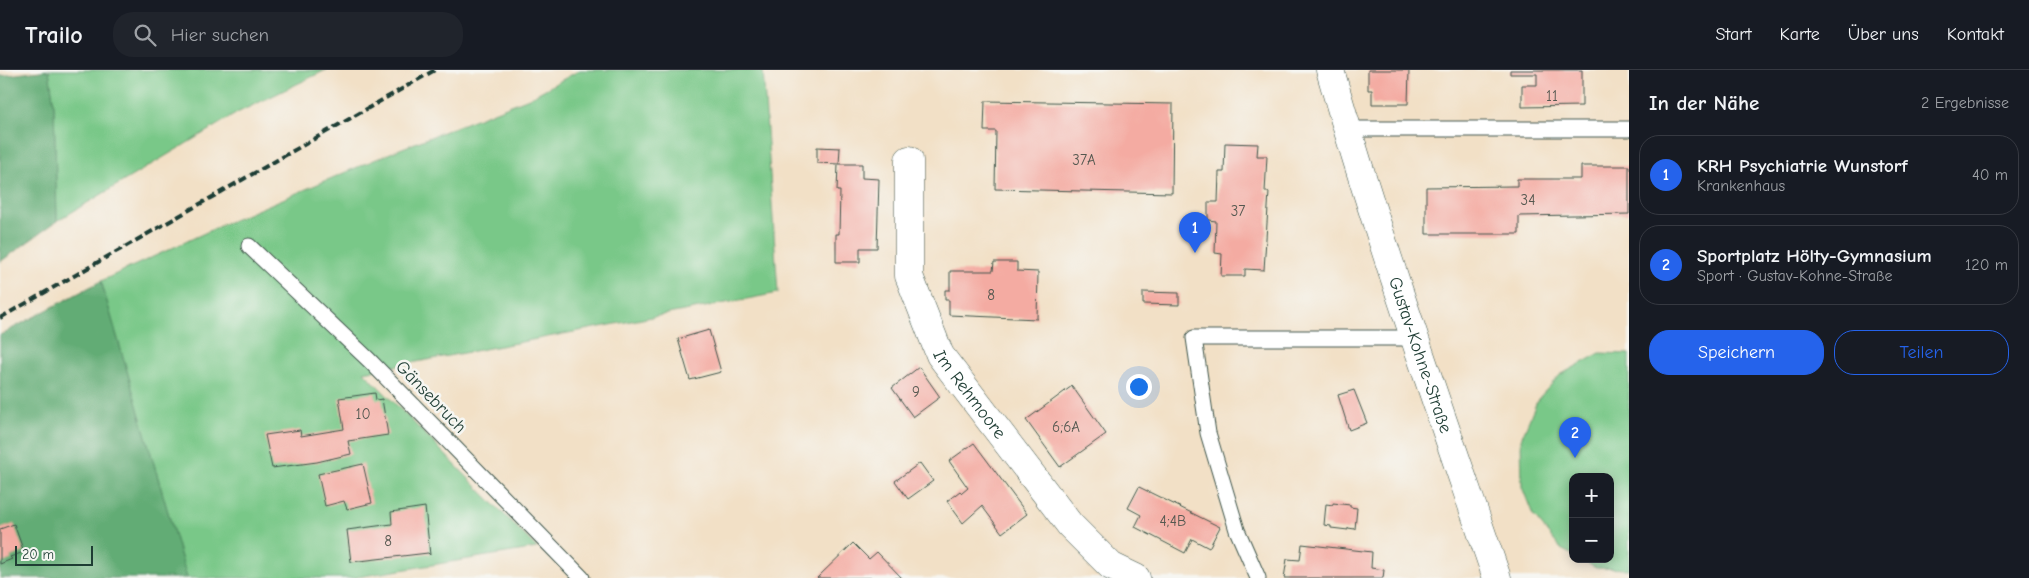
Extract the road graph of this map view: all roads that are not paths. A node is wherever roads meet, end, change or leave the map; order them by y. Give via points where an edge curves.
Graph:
1 (1330, 70) edge
2 (1347, 129) junction
3 (1629, 129) edge
4 (909, 160) dead end
5 (249, 246) dead end
6 (1414, 338) junction
7 (582, 578) edge
8 (1136, 578) edge
9 (1258, 578) edge
10 (1497, 578) edge

1 - 2 street, Gustav-Kohne-Straße
2 - 3 lane
2 - 6 street, Gustav-Kohne-Straße
4 - 8 street, Im Rehmoore via 910,276 940,355 1070,525 1111,566
5 - 7 lane, Gänsebruch via 369,360
6 - 9 lane via 1194,338 1208,433 1237,530
6 - 10 street, Gustav-Kohne-Straße

